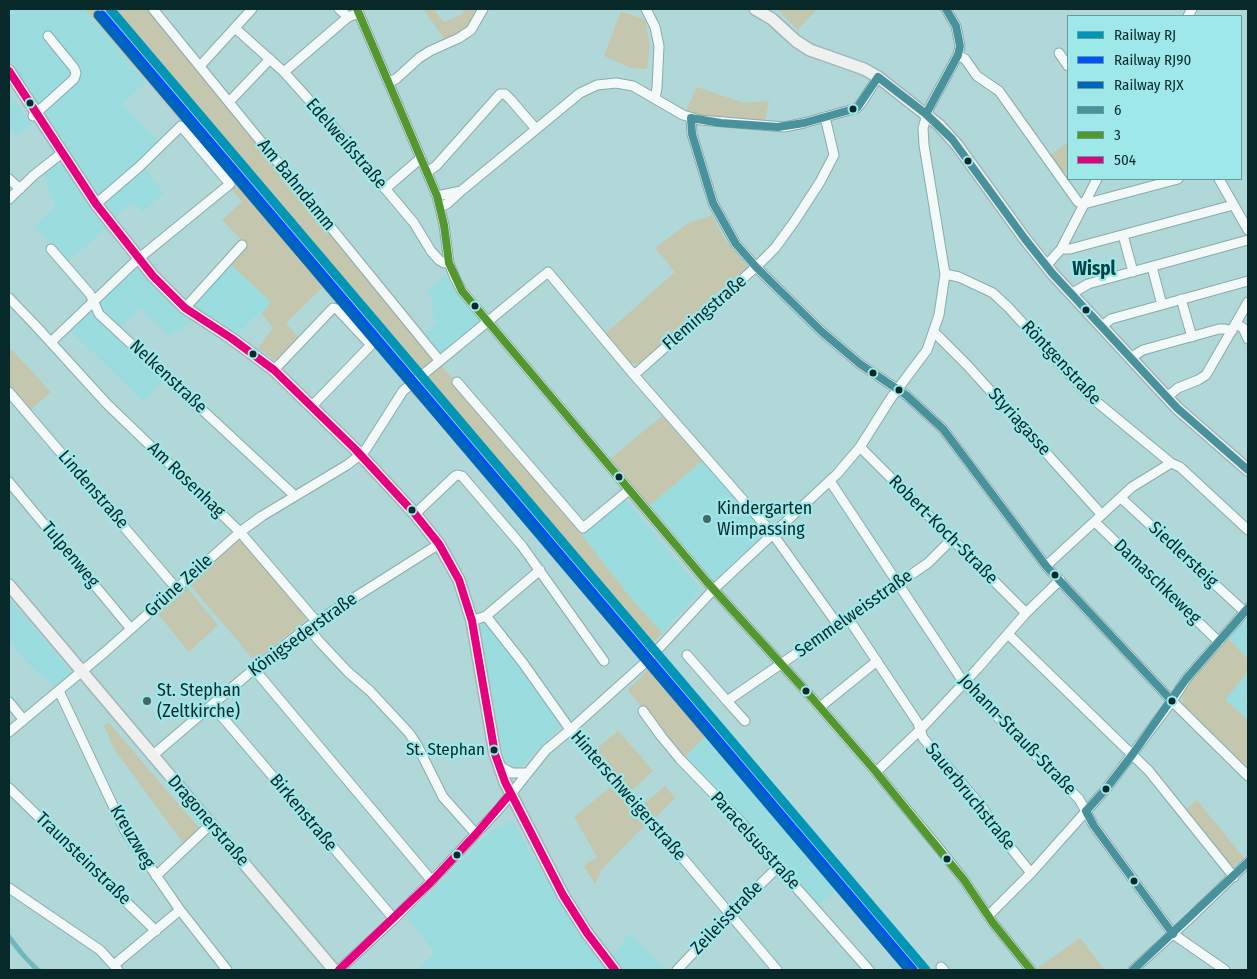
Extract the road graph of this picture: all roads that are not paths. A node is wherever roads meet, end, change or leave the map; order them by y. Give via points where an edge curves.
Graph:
1 (153, 9) edge
2 (252, 9) edge
3 (339, 9) edge
4 (483, 9) edge
5 (646, 9) edge
6 (755, 9) edge
7 (946, 9) edge
8 (358, 11) edge
9 (348, 17) junction
10 (234, 28) junction
11 (48, 36) dead end
12 (1059, 53) dead end
13 (958, 55) junction
14 (270, 59) junction
15 (1067, 65) edge
16 (200, 66) junction
17 (9, 71) edge
18 (284, 72) junction
19 (878, 77) junction
20 (9, 81) edge
21 (389, 82) junction
22 (654, 98) junction
23 (229, 102) junction
24 (35, 114) junction
25 (926, 114) junction
26 (691, 118) junction
27 (825, 118) junction
28 (536, 129) junction
29 (62, 153) junction
30 (421, 158) junction
31 (427, 172) junction
32 (9, 180) edge
33 (1096, 180) edge
34 (1174, 180) edge
35 (1220, 180) edge
36 (20, 189) junction
37 (385, 189) junction
38 (461, 191) junction
39 (437, 196) junction
40 (9, 199) edge
41 (96, 204) junction
42 (1084, 204) junction
43 (1233, 205) junction
44 (441, 207) junction
45 (1248, 230) edge
46 (1123, 235) junction
47 (1248, 240) edge
48 (242, 245) dead end
49 (1060, 249) junction
50 (51, 250) dead end
51 (138, 259) junction
52 (449, 263) junction
53 (1046, 266) junction
54 (1152, 267) junction
55 (756, 268) junction
56 (1133, 272) junction
57 (945, 274) junction
58 (1248, 281) edge
59 (1071, 294) junction
60 (9, 298) edge
61 (1181, 299) junction
62 (94, 302) junction
63 (1248, 302) edge
64 (1162, 305) junction
65 (185, 308) junction
66 (488, 321) junction
67 (1101, 327) junction
68 (1234, 328) junction
69 (934, 332) junction
70 (1192, 337) junction
71 (1248, 339) edge
72 (51, 342) junction
73 (1130, 358) junction
74 (439, 360) junction
75 (274, 370) junction
76 (634, 375) junction
77 (457, 382) dead end
78 (898, 390) junction
79 (9, 392) edge
80 (1167, 398) junction
81 (312, 406) junction
82 (860, 447) junction
83 (360, 455) junction
84 (1171, 463) junction
85 (1248, 470) edge
86 (830, 481) junction
87 (9, 482) edge
88 (628, 490) junction
89 (295, 496) junction
90 (1121, 498) junction
91 (415, 514) junction
92 (1102, 515) junction
93 (1094, 522) junction
94 (1248, 530) edge
95 (240, 532) junction
96 (772, 533) junction
97 (952, 539) junction
98 (439, 544) junction
99 (1046, 566) junction
100 (540, 570) junction
101 (1060, 580) junction
102 (898, 583) junction
103 (9, 585) edge
104 (176, 588) junction
105 (713, 590) junction
106 (1247, 610) edge
107 (1026, 613) junction
108 (486, 616) junction
109 (848, 618) junction
110 (472, 621) junction
111 (312, 624) junction
112 (838, 625) junction
113 (131, 629) junction
114 (1008, 634) junction
115 (1219, 642) junction
116 (687, 656) dead end
117 (604, 661) dead end
118 (877, 661) junction
119 (781, 664) junction
120 (254, 669) junction
121 (81, 672) junction
122 (964, 683) junction
123 (59, 691) junction
124 (727, 701) junction
125 (1172, 701) junction
126 (9, 702) edge
127 (213, 706) junction
128 (820, 707) junction
129 (643, 711) dead end
130 (23, 719) junction
131 (745, 721) dead end
132 (570, 730) junction
133 (920, 730) junction
134 (9, 732) edge
135 (1132, 755) junction
136 (152, 756) junction
137 (499, 766) junction
138 (876, 772) junction
139 (526, 773) junction
140 (1248, 776) edge
141 (9, 788) edge
142 (510, 794) junction
143 (516, 806) junction
144 (498, 809) junction
145 (1086, 811) junction
146 (211, 824) junction
147 (476, 834) junction
148 (1248, 862) edge
149 (778, 867) junction
150 (1031, 873) junction
151 (156, 876) junction
152 (1234, 877) junction
153 (432, 881) junction
154 (9, 888) edge
155 (180, 910) junction
156 (730, 914) junction
157 (988, 916) junction
158 (394, 919) junction
159 (156, 931) junction
160 (1173, 934) junction
161 (686, 962) junction
162 (116, 967) edge
163 (227, 970) edge
164 (334, 970) edge
165 (340, 970) edge
166 (615, 970) edge
167 (677, 970) edge
168 (692, 970) edge
169 (777, 970) edge
170 (868, 970) edge
171 (1031, 970) edge
172 (1133, 970) edge
173 (1225, 970) edge

1 - 16 street, Am Bahndamm
2 - 10 street
3 - 9 street
4 - 21 street via 470,30 419,58
5 - 22 street via 655,27 659,46
6 - 19 main road via 810,50
7 - 13 street via 959,37
8 - 9 street
8 - 21 street
9 - 18 street
10 - 14 street, Edelweißstraße
10 - 16 street
11 - 24 street via 76,74
12 - 15 street
13 - 25 street
13 - 42 street via 965,59 977,76 999,91 1075,199
14 - 18 street, Edelweißstraße
14 - 23 street
16 - 23 street, Am Bahndamm
17 - 24 main road
18 - 37 street, Edelweißstraße
19 - 25 main road
19 - 27 street via 856,108
20 - 24 main road
21 - 30 street
22 - 26 street
22 - 28 street via 628,85 597,85 580,93
23 - 74 street, Am Bahndamm
24 - 29 main road
25 - 53 main road via 958,146
25 - 57 street via 924,145
26 - 27 street via 784,127
26 - 55 street via 692,134 715,207 736,244
27 - 55 street, Flemingstraße via 834,148 832,161 794,222
28 - 31 street via 505,94 500,94
28 - 38 street
29 - 36 street
29 - 41 main road
30 - 31 street
30 - 37 street
31 - 39 street
32 - 36 street
33 - 42 street
34 - 42 street
35 - 43 street
36 - 40 street
37 - 52 street, Edelweißstraße via 414,223 431,251 439,260
38 - 39 street
38 - 44 street
39 - 44 street
41 - 51 main road
41 - 51 street via 181,126 230,184
42 - 49 street
43 - 45 street
43 - 46 street
44 - 52 street
46 - 49 street
46 - 56 street
47 - 54 street
48 - 65 street
49 - 53 street
50 - 62 street, Nelkenstraße
51 - 62 street
51 - 65 main road
52 - 66 street via 462,291
53 - 59 main road
54 - 56 street
54 - 64 street
55 - 76 street, Flemingstraße
55 - 78 street via 847,354
56 - 59 street via 1088,284
57 - 69 street
57 - 84 street, Röntgenstraße via 960,277 993,293 1087,394
58 - 61 street
59 - 67 main road
60 - 72 street, Am Rosenhag
61 - 64 street
61 - 70 street
62 - 72 street
62 - 89 street, Nelkenstraße via 99,314
63 - 68 street
64 - 67 street via 1111,319
65 - 75 main road
66 - 74 street, Grüne Zeile
66 - 76 street via 548,272
66 - 88 street
67 - 73 main road
68 - 70 street
68 - 71 street via 1242,328
68 - 80 street via 1206,376 1178,388
69 - 78 street via 927,350
69 - 92 street, Styriagasse
70 - 73 street via 1143,350
72 - 95 street, Am Rosenhag via 108,404
73 - 80 main road
74 - 83 street, Grüne Zeile via 403,391
75 - 81 main road
75 - 81 street via 333,308 337,309 371,345
76 - 96 street
77 - 88 street via 583,528
78 - 82 street
78 - 99 street via 951,439
79 - 104 street, Lindenstraße
80 - 85 main road
81 - 83 main road
82 - 86 street
82 - 97 street, Robert-Koch-Straße
83 - 89 street, Grüne Zeile
83 - 91 main road
84 - 90 street via 1132,487
84 - 94 street, Röntgenstraße via 1180,467
86 - 96 street
86 - 102 street, Johann-Strauß-Straße
87 - 113 street, Tulpenweg
88 - 105 street
89 - 95 street, Grüne Zeile
90 - 92 street
90 - 106 street, Siedlersteig
91 - 98 main road
91 - 100 street via 455,476 462,476
92 - 93 street
93 - 99 street
93 - 115 street, Damaschkeweg
95 - 104 street, Grüne Zeile
95 - 111 street, Am Rosenhag
96 - 105 street
96 - 112 street
97 - 102 street, Semmelweisstraße via 928,563
97 - 107 street, Robert-Koch-Straße
98 - 110 main road via 459,580
98 - 111 street, Königsederstraße
99 - 101 street
100 - 108 street
100 - 117 street
101 - 107 street
101 - 125 street
102 - 109 street, Semmelweisstraße
102 - 122 street, Johann-Strauß-Straße
103 - 121 main road, Dragonerstraße
104 - 113 street, Grüne Zeile
105 - 119 street
105 - 132 street via 648,660
106 - 115 street
107 - 114 street
108 - 110 street
108 - 132 street, Hinterschweigerstraße
109 - 112 street, Semmelweisstraße
109 - 118 street, Sauerbruchstraße
110 - 137 main road
111 - 120 street, Königsederstraße
111 - 147 street, Am Rosenhag via 318,640 409,733 443,797
112 - 119 street, Semmelweisstraße
113 - 121 street, Grüne Zeile
114 - 122 street
114 - 135 street
115 - 125 street via 1186,679
116 - 124 street
118 - 128 street
118 - 133 street, Sauerbruchstraße
119 - 124 street, Semmelweisstraße
119 - 128 street
120 - 127 street, Königsederstraße
120 - 153 street
121 - 123 street, Grüne Zeile
121 - 136 main road, Dragonerstraße
122 - 133 street
122 - 145 street, Johann-Strauß-Straße via 1079,799
123 - 130 street, Grüne Zeile
123 - 151 street, Kreuzweg via 124,829
124 - 131 street
125 - 135 street
125 - 140 street
126 - 130 street
127 - 136 street, Königsederstraße
127 - 158 street, Birkenstraße
128 - 138 street
129 - 149 street, Paracelsusstraße via 680,759 742,823
130 - 134 street, Grüne Zeile
132 - 139 street
132 - 156 street, Hinterschweigerstraße
133 - 138 street
133 - 150 street, Sauerbruchstraße via 923,738 982,807
135 - 145 street
135 - 152 street via 1149,771
136 - 146 main road, Dragonerstraße
137 - 139 street via 512,773
137 - 142 main road
138 - 157 street via 964,880
139 - 142 street
141 - 159 street, Traunsteinstraße
142 - 143 main road
142 - 144 street
143 - 144 street
143 - 166 main road via 563,896
144 - 147 street
145 - 150 street
145 - 160 street, Johann-Strauß-Straße
146 - 151 street
146 - 164 main road, Dragonerstraße
147 - 153 street
148 - 152 street
149 - 156 street, Zeileisstraße
149 - 170 street, Paracelsusstraße
150 - 157 street
151 - 155 street, Kreuzweg
152 - 160 street
153 - 158 street
154 - 162 street via 92,944
155 - 159 street
155 - 163 street, Kreuzweg
156 - 161 street, Zeileisstraße
156 - 169 street, Hinterschweigerstraße
157 - 171 street
158 - 165 street
159 - 162 street
160 - 172 street
160 - 173 street, Johann-Strauß-Straße
161 - 167 street, Zeileisstraße
161 - 168 street

